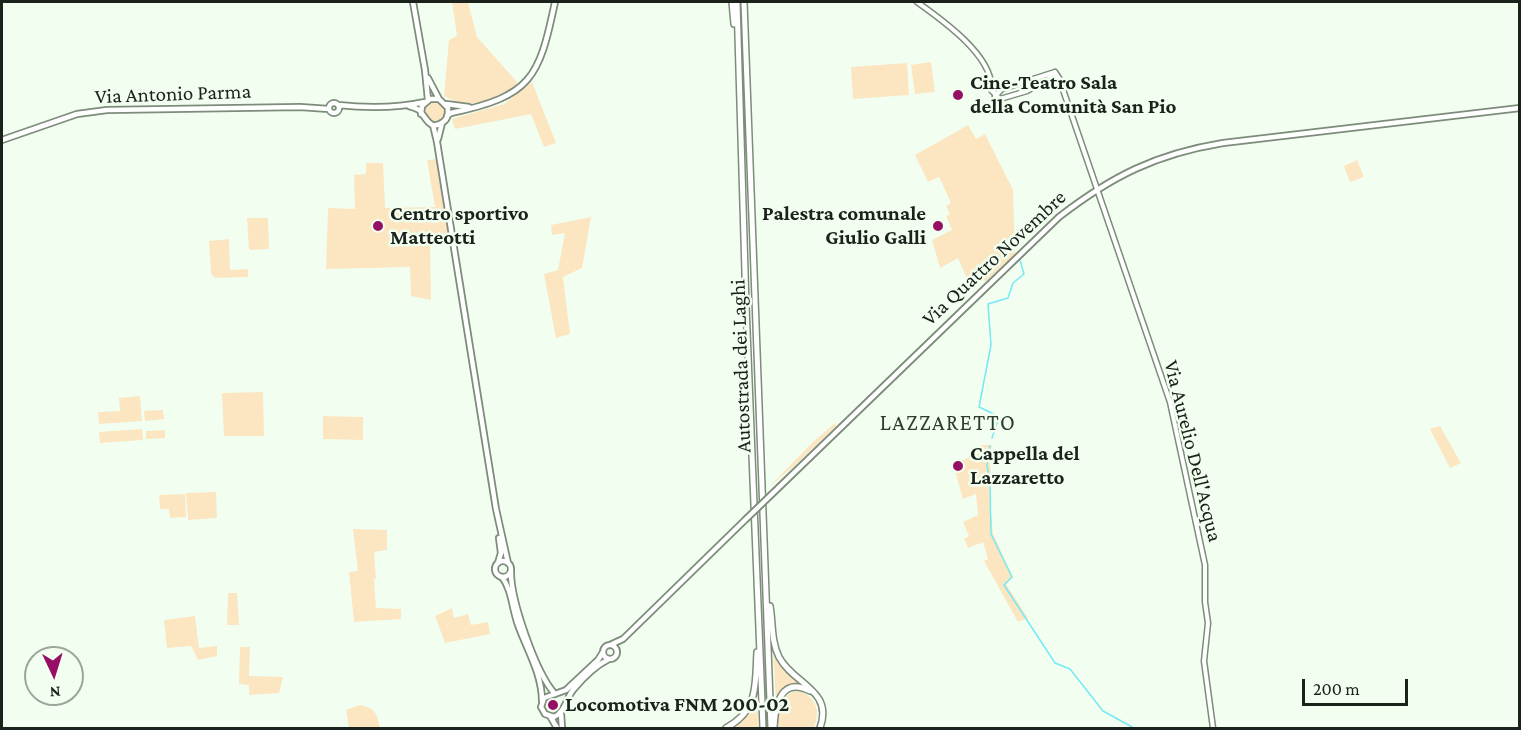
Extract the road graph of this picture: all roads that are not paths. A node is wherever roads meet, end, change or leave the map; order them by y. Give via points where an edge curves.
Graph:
1 (413, 2) edge
2 (555, 2) edge
3 (732, 2) edge
4 (737, 2) edge
5 (744, 2) edge
6 (917, 2) edge
7 (737, 39) junction
8 (425, 70) junction
9 (1054, 72) junction
10 (1050, 77) junction
11 (1026, 81) junction
12 (1059, 82) junction
13 (1020, 83) junction
14 (992, 87) junction
15 (1002, 89) junction
16 (1029, 90) junction
17 (1022, 92) junction
18 (995, 96) junction
19 (439, 99) junction
20 (426, 101) junction
21 (331, 103) junction
22 (446, 104) junction
23 (409, 106) junction
24 (314, 107) junction
25 (475, 107) junction
26 (338, 108) junction
27 (1520, 108) edge
28 (329, 109) junction
29 (421, 114) junction
30 (447, 116) junction
31 (442, 123) junction
32 (433, 125) junction
33 (2, 140) edge
34 (437, 142) junction
35 (1097, 189) junction
36 (496, 509) junction
37 (498, 563) junction
38 (508, 563) junction
39 (511, 570) junction
40 (502, 577) junction
41 (766, 586) junction
42 (760, 636) junction
43 (622, 639) junction
44 (610, 645) junction
45 (617, 651) junction
46 (603, 652) junction
47 (609, 659) junction
48 (556, 694) junction
49 (817, 696) junction
50 (542, 702) junction
51 (564, 706) junction
52 (561, 713) junction
53 (550, 716) junction
54 (557, 729) edge
55 (562, 729) edge
56 (726, 729) edge
57 (764, 729) edge
58 (773, 729) edge
59 (820, 729) edge
60 (1213, 729) edge

1 - 8 main road
2 - 25 main road via 546,43 528,79 503,99
3 - 7 highway
4 - 7 highway, Autostrada dei Laghi
5 - 41 highway, Autostrada dei Laghi
6 - 14 street via 975,51
7 - 42 highway, Autostrada dei Laghi
8 - 19 main road
8 - 20 main road
9 - 10 street
9 - 11 street
9 - 12 street, Via Aurelio Dell'Acqua
10 - 12 street
10 - 16 street
11 - 13 street
11 - 16 street
12 - 35 street, Via Aurelio Dell'Acqua
13 - 15 street
13 - 17 street
14 - 15 street
14 - 18 street
15 - 18 street
16 - 17 street
17 - 18 street via 1003,99
19 - 20 main road
19 - 22 main road
20 - 23 main road
20 - 29 main road
21 - 24 main road, Via Antonio Parma
21 - 26 main road
21 - 28 main road
22 - 25 main road
22 - 30 main road
23 - 26 main road
23 - 29 main road
24 - 28 main road, Via Antonio Parma
24 - 33 main road, Via Antonio Parma via 107,110 70,116
25 - 30 main road
26 - 28 main road, Via Antonio Parma via 332,112
27 - 35 main road, Via Quattro Novembre via 1206,146 1156,160
29 - 32 main road
30 - 31 main road
31 - 32 main road
31 - 34 main road
32 - 34 main road
34 - 36 main road
35 - 43 main road, Via Quattro Novembre, bridge via 1059,217
35 - 60 street, Via Aurelio Dell'Acqua via 1167,392 1203,556 1208,623 1204,661
36 - 37 main road via 501,553
36 - 38 main road
37 - 38 main road
37 - 40 main road via 496,572
38 - 39 main road
39 - 40 main road
39 - 48 main road via 519,616 546,682
40 - 50 main road via 539,679
41 - 49 highway via 780,658
41 - 58 highway, Autostrada dei Laghi
42 - 56 highway via 752,701 747,711
42 - 57 highway, Autostrada dei Laghi
43 - 44 main road
43 - 45 main road
44 - 45 main road
44 - 46 main road
45 - 47 main road
46 - 47 main road
46 - 48 main road via 566,690
47 - 51 main road via 581,681
48 - 50 main road via 547,695
48 - 51 main road
49 - 58 highway via 802,687 783,693 776,706
49 - 59 highway via 823,711
50 - 53 main road via 543,711
51 - 52 main road
52 - 53 main road
52 - 55 main road
53 - 54 main road

